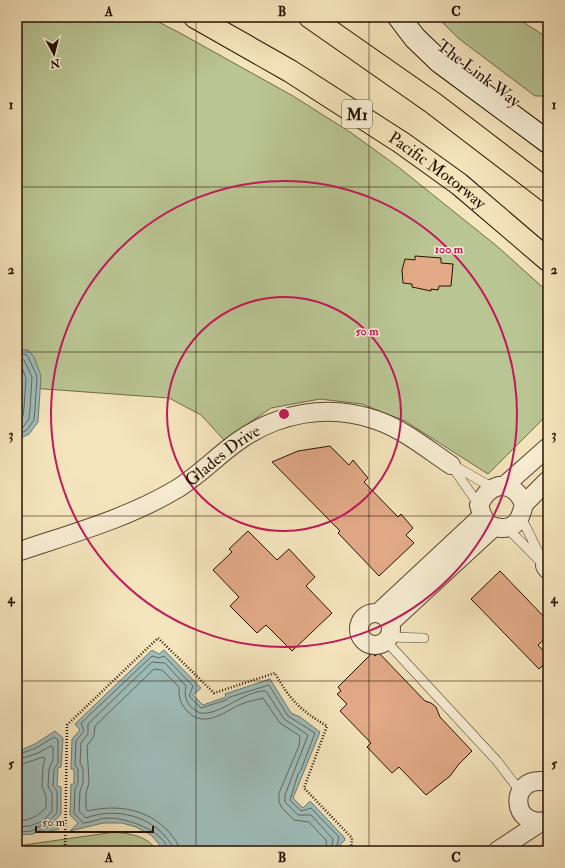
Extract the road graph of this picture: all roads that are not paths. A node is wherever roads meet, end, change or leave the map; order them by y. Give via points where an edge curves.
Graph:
1 (195, 17) edge
2 (310, 17) edge
3 (405, 18) edge
4 (546, 131) edge
5 (548, 191) edge
6 (548, 260) edge
7 (548, 447) edge
8 (452, 464) junction
9 (548, 480) edge
10 (499, 487) junction
11 (523, 511) junction
12 (490, 519) junction
13 (17, 552) edge
14 (547, 568) edge
15 (386, 629) junction
16 (424, 638) dead end
17 (544, 777) edge
18 (520, 799) junction
19 (545, 821) edge
20 (500, 849) edge

1 - 6 highway, Pacific Motorway / M1 via 290,71 402,143 459,184
2 - 5 highway via 433,103
3 - 4 main road via 415,38 440,62
7 - 10 street
8 - 10 lane, Glades Drive
8 - 12 lane, Glades Drive
8 - 13 street, Glades Drive via 375,420 331,412 296,415 262,426 237,442 176,490 116,519
9 - 11 street
10 - 11 street, Glades Drive via 516,491
10 - 12 street via 484,495
11 - 12 street via 515,524
11 - 14 lane, Glades Drive
12 - 14 lane, Glades Drive
12 - 15 street
15 - 16 lane
15 - 18 lane via 484,748
17 - 18 street via 528,783
18 - 19 street via 528,819
18 - 20 street
19 - 20 street

